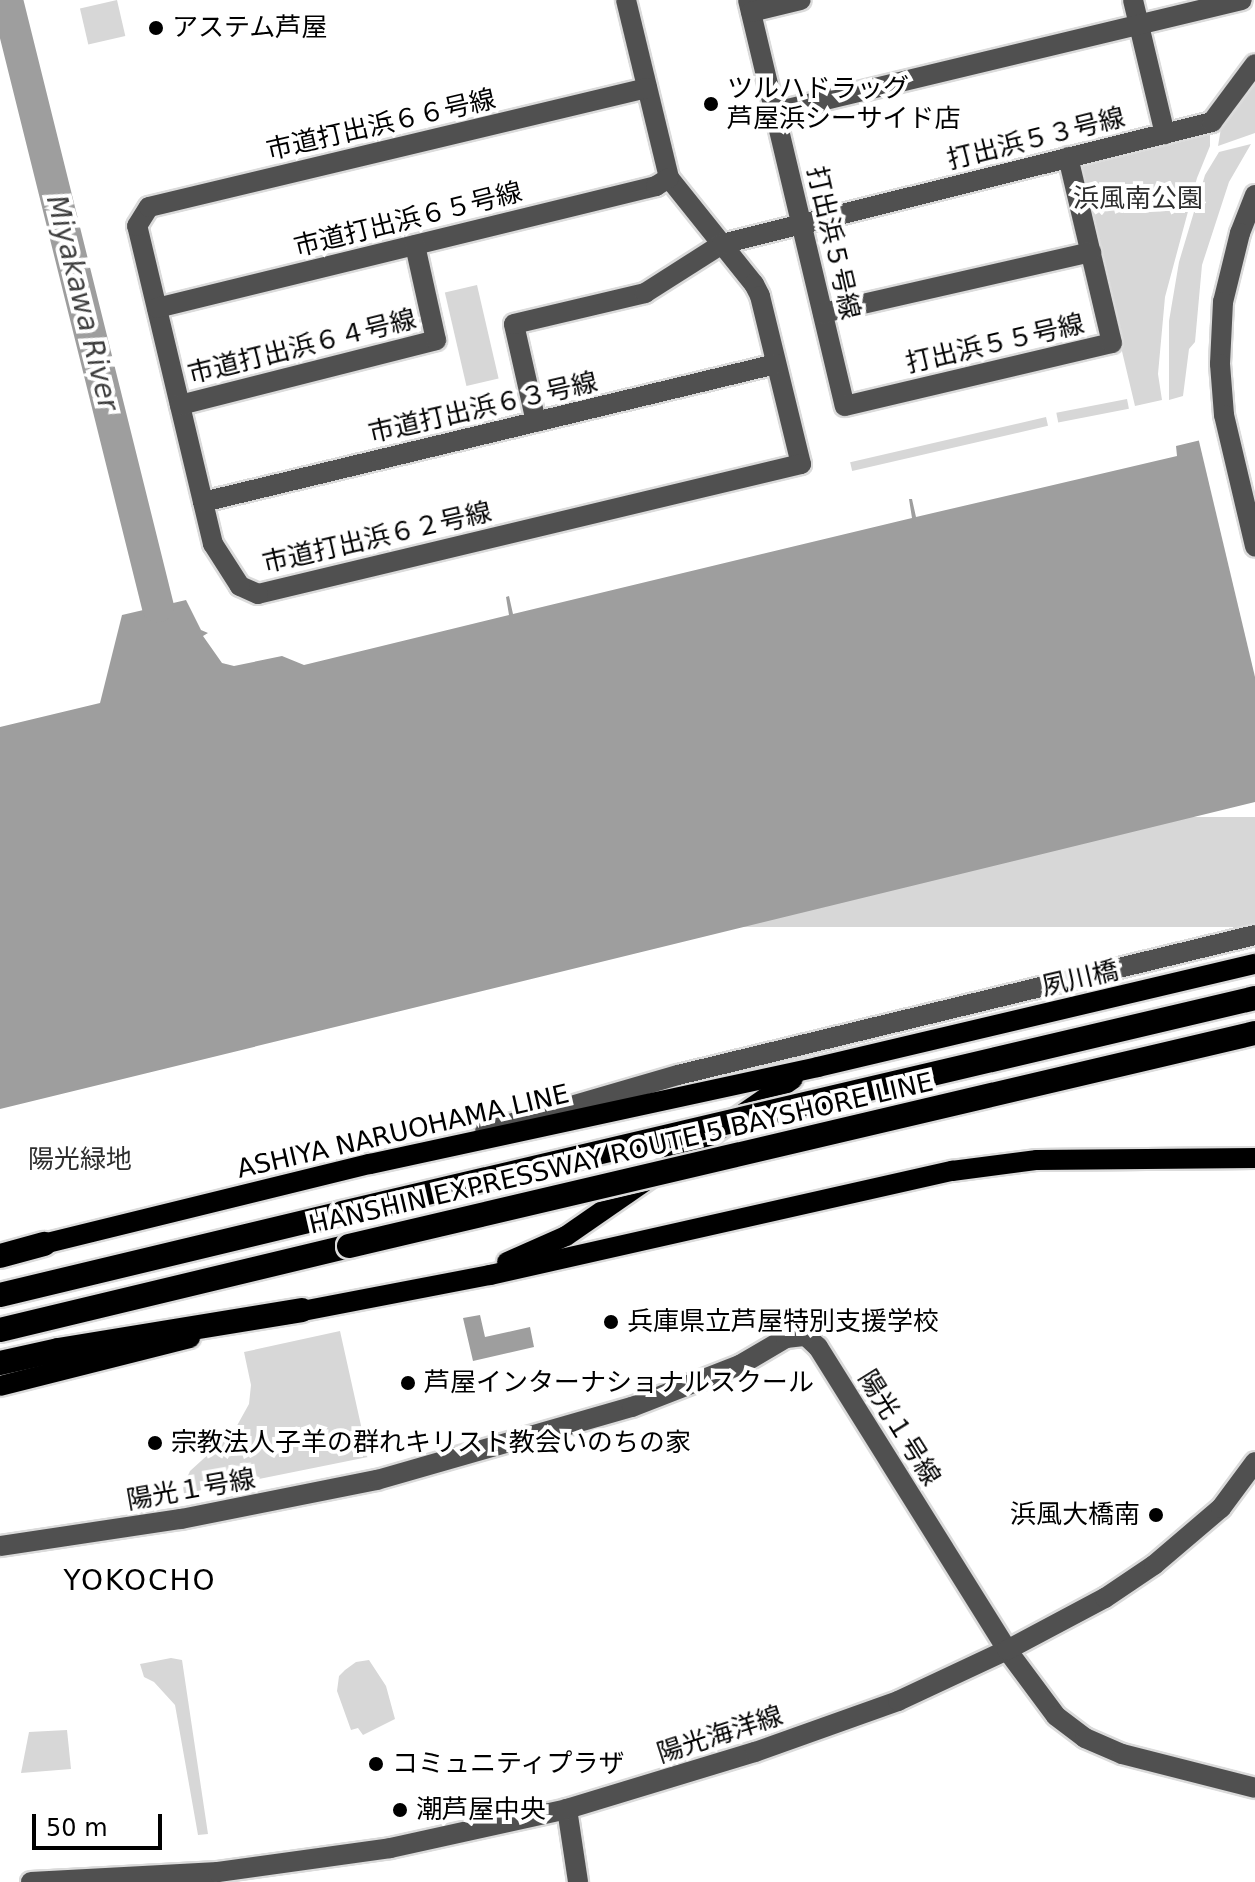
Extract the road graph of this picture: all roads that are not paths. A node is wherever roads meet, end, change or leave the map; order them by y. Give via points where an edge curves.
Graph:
1 (626, 0) edge
2 (801, 0) edge
3 (1133, 0) edge
4 (1242, 0) edge
5 (750, 6) edge
6 (1138, 24) junction
7 (1255, 64) edge
8 (647, 88) junction
9 (775, 112) junction
10 (1165, 134) junction
11 (1068, 157) junction
12 (669, 178) junction
13 (1255, 195) edge
14 (801, 222) junction
15 (137, 226) joint
16 (722, 244) junction
17 (415, 245) junction
18 (1091, 252) junction
19 (157, 308) junction
20 (823, 313) junction
21 (776, 364) junction
22 (180, 405) junction
23 (845, 406) joint
24 (536, 422) junction
25 (203, 502) junction
26 (1255, 546) edge
27 (1255, 935) edge
28 (1255, 964) edge
29 (1255, 998) edge
30 (1255, 1033) edge
31 (916, 1044) joint
32 (1255, 1044) edge
33 (818, 1067) junction
34 (964, 1103) junction
35 (1255, 1158) edge
36 (370, 1164) junction
37 (44, 1244) joint
38 (0, 1255) edge
39 (458, 1279) junction
40 (0, 1295) edge
41 (302, 1310) junction
42 (0, 1330) edge
43 (0, 1363) edge
44 (0, 1386) edge
45 (1255, 1462) edge
46 (0, 1546) edge
47 (1007, 1650) junction
48 (1255, 1788) edge
49 (567, 1809) junction
50 (31, 1882) edge
51 (578, 1882) edge

1 - 8 street
2 - 5 street
3 - 6 street
4 - 6 street
5 - 9 street, 打出浜５号線
6 - 9 street
6 - 10 street
7 - 10 street, 打出浜５３号線 via 1212,122
8 - 12 street
8 - 15 street, 市道打出浜６６号線 via 149,207
9 - 14 street, 打出浜５号線
10 - 11 street, 打出浜５３号線
11 - 14 street, 打出浜５３号線
11 - 18 street, 打出浜５５号線
12 - 16 street
12 - 17 street, 市道打出浜６５号線 via 656,186
13 - 26 street via 1231,264 1220,348 1224,415
14 - 16 street, 打出浜５３号線
14 - 20 street, 打出浜５号線
15 - 19 street, 市道打出浜６２号線
16 - 21 street via 760,296
16 - 24 street, 打出浜５３号線 via 645,293 514,324
17 - 19 street, 市道打出浜６５号線
17 - 22 street, 市道打出浜６４号線 via 436,340
18 - 20 street
18 - 23 street, 打出浜５５号線 via 1112,343
19 - 22 street, 市道打出浜６２号線
20 - 23 street, 打出浜５号線
21 - 24 street, 市道打出浜６３号線
21 - 25 street, 市道打出浜６２号線 via 801,464 258,594 240,586 213,544
22 - 25 street, 市道打出浜６２号線
24 - 25 street, 市道打出浜６３号線
27 - 36 street via 678,1075
28 - 31 main road, 夙川橋
29 - 40 highway, HANSHIN EXPRESSWAY ROUTE 5 BAYSHORE LINE, bridge
30 - 34 highway, HANSHIN EXPRESSWAY ROUTE 5 BAYSHORE LINE, bridge
31 - 33 main road, ASHIYA NARUOHAMA LINE
32 - 34 highway, bridge via 1045,1091
33 - 36 main road, ASHIYA NARUOHAMA LINE
33 - 39 main road, ASHIYA NARUOHAMA LINE via 781,1085 566,1236
34 - 42 highway, HANSHIN EXPRESSWAY ROUTE 5 BAYSHORE LINE, bridge
35 - 39 main road, ASHIYA NARUOHAMA LINE via 1037,1160 952,1171
36 - 37 main road, ASHIYA NARUOHAMA LINE
37 - 38 highway
39 - 41 main road, ASHIYA NARUOHAMA LINE
41 - 43 highway
41 - 44 main road, ASHIYA NARUOHAMA LINE
45 - 47 street, 陽光海洋線 via 1221,1508 1154,1565 1105,1598
46 - 47 street, 陽光１号線 via 181,1519 377,1480 646,1403 740,1365 786,1338 806,1336 818,1347
47 - 48 street via 1056,1716 1085,1738 1122,1754
47 - 49 street, 陽光海洋線 via 884,1706
49 - 50 street, 陽光海洋線 via 390,1848 240,1870
49 - 51 street

